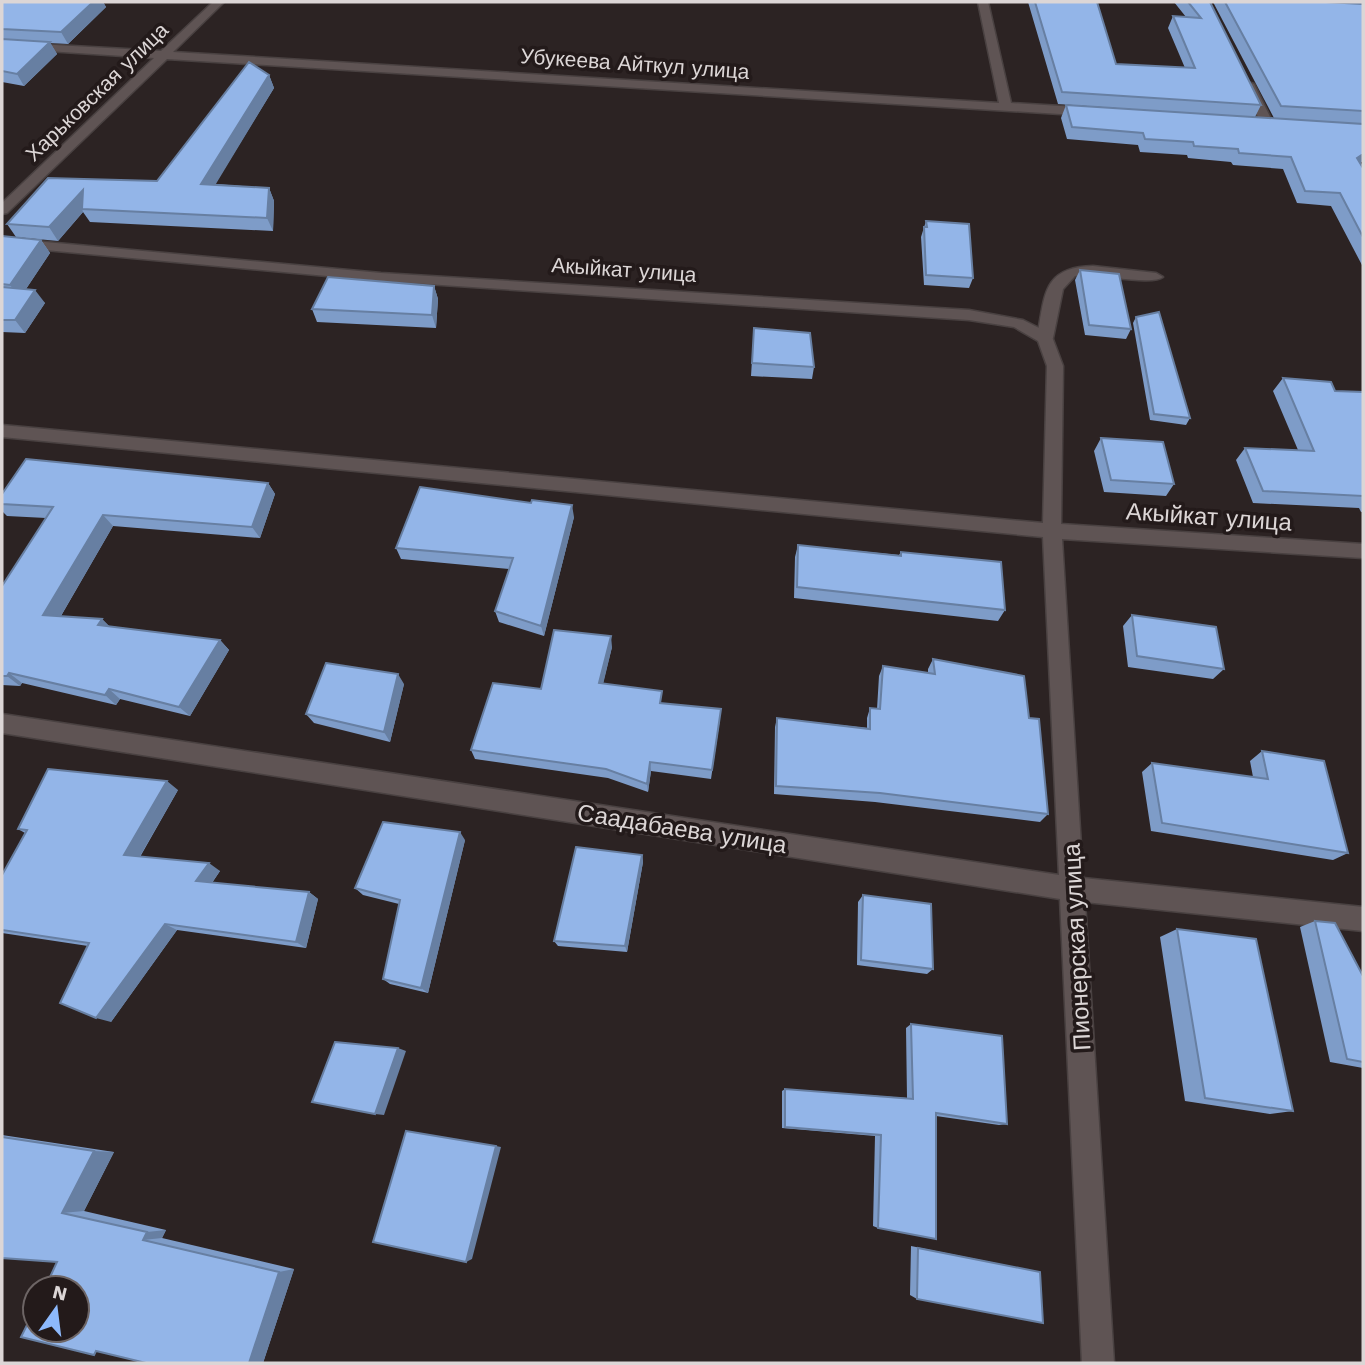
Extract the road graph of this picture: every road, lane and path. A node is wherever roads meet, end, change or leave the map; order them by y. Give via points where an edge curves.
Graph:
1 (219, 2) edge
2 (984, 2) edge
3 (2, 45) edge
4 (163, 54) junction
5 (1243, 74) edge
6 (1006, 106) junction
7 (1102, 112) edge
8 (1253, 122) edge
9 (1267, 123) junction
10 (1280, 124) edge
11 (2, 210) edge
12 (2, 242) edge
13 (1156, 277) dead end
14 (1045, 338) junction
15 (2, 431) edge
16 (1052, 531) junction
17 (1363, 551) edge
18 (2, 724) edge
19 (1074, 889) junction
20 (1363, 919) edge
21 (1098, 1363) edge

1 - 4 street, Харьковская улица
2 - 6 street
3 - 4 street, Убукеева Айткул улица
4 - 6 street, Убукеева Айткул улица
4 - 11 street, Харьковская улица
5 - 9 street
6 - 7 street, Убукеева Айткул улица
8 - 9 street
9 - 10 street
12 - 14 street, Акыйкат улица via 381,277 969,316 1018,323
13 - 14 street via 1069,272 1055,289
14 - 16 street via 1055,366
15 - 16 street, Акыйкат улица
16 - 17 street, Акыйкат улица
16 - 19 street, Пионерская улица
18 - 19 street, Саадабаева улица
19 - 20 street, Саадабаева улица
19 - 21 street, Пионерская улица

